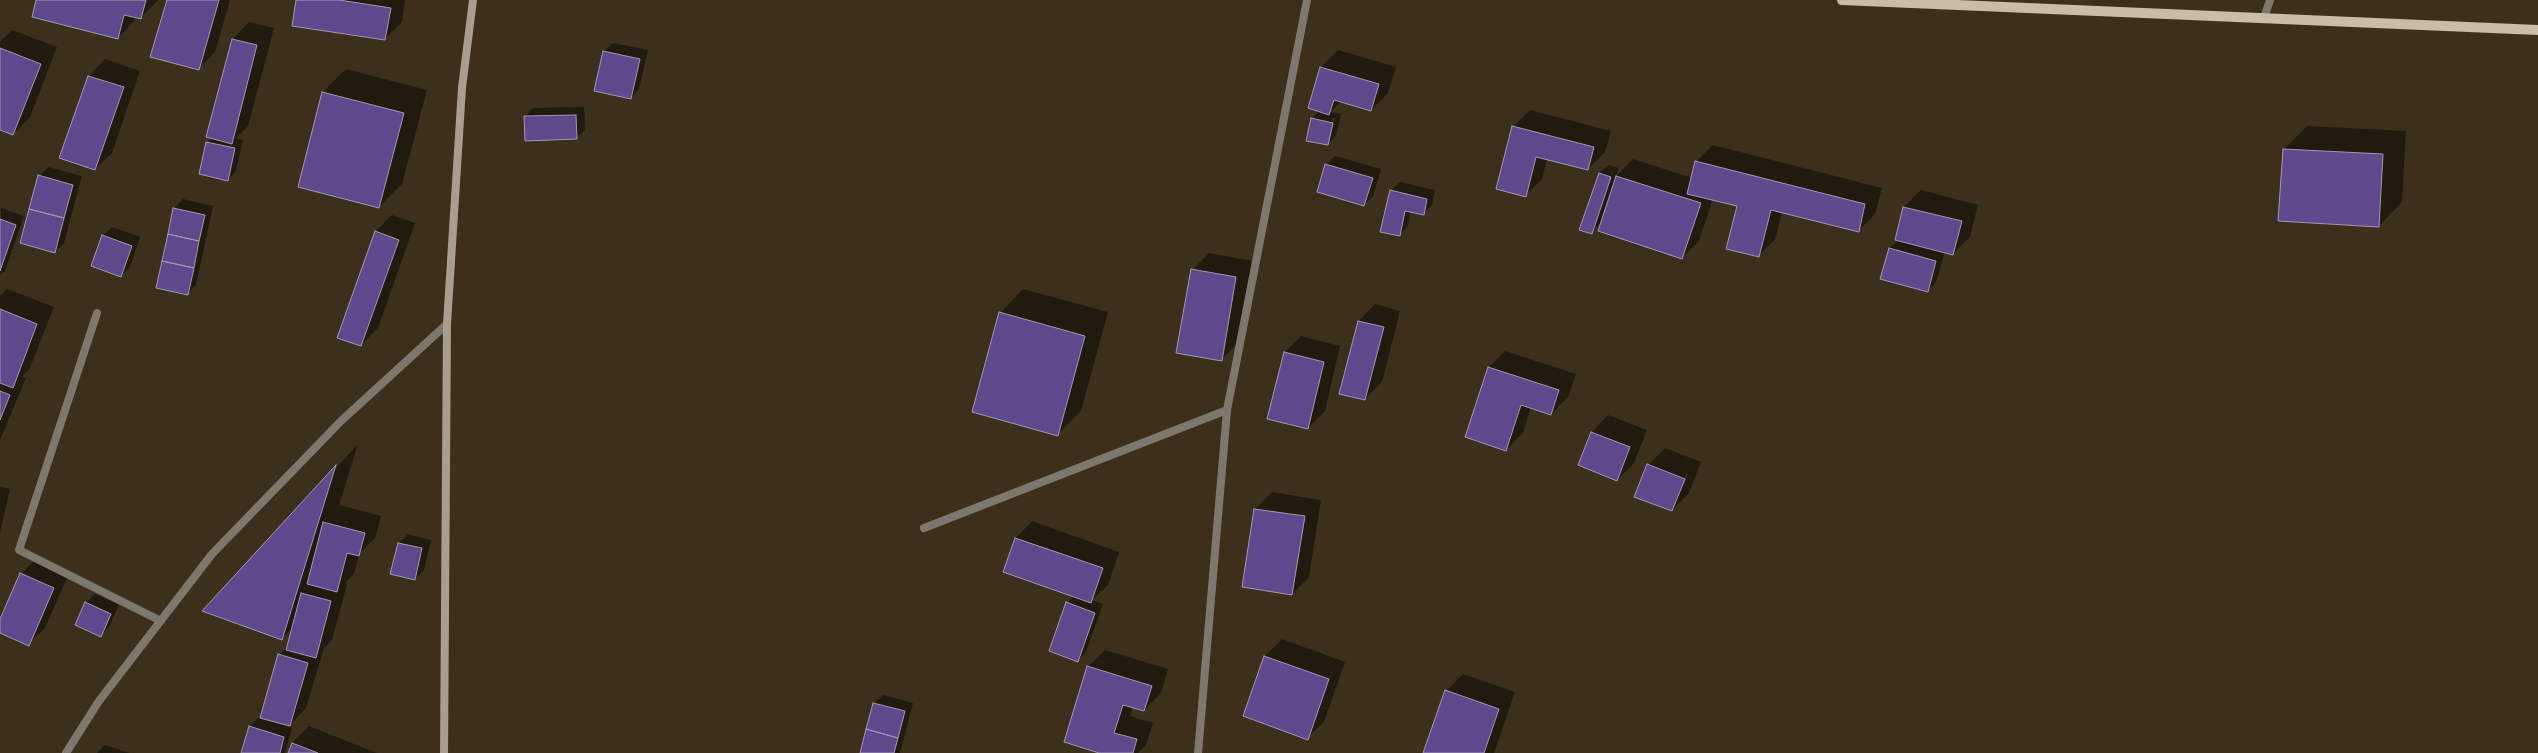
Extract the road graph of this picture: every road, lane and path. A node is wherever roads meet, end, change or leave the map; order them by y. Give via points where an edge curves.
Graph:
1 (473, 0) edge
2 (1307, 0) edge
3 (1842, 0) edge
4 (2270, 0) edge
5 (2264, 18) junction
6 (2538, 30) edge
7 (97, 314) dead end
8 (447, 324) junction
9 (1227, 410) junction
10 (924, 528) dead end
11 (161, 621) junction
12 (66, 753) edge
13 (444, 753) edge
14 (1198, 753) edge

1 - 8 main road via 462,88
2 - 9 street
3 - 5 main road
4 - 5 street
5 - 6 main road
7 - 11 street via 19,550
8 - 11 street via 342,421 218,548
8 - 13 main road
9 - 10 street
9 - 14 street
11 - 12 street via 99,701

